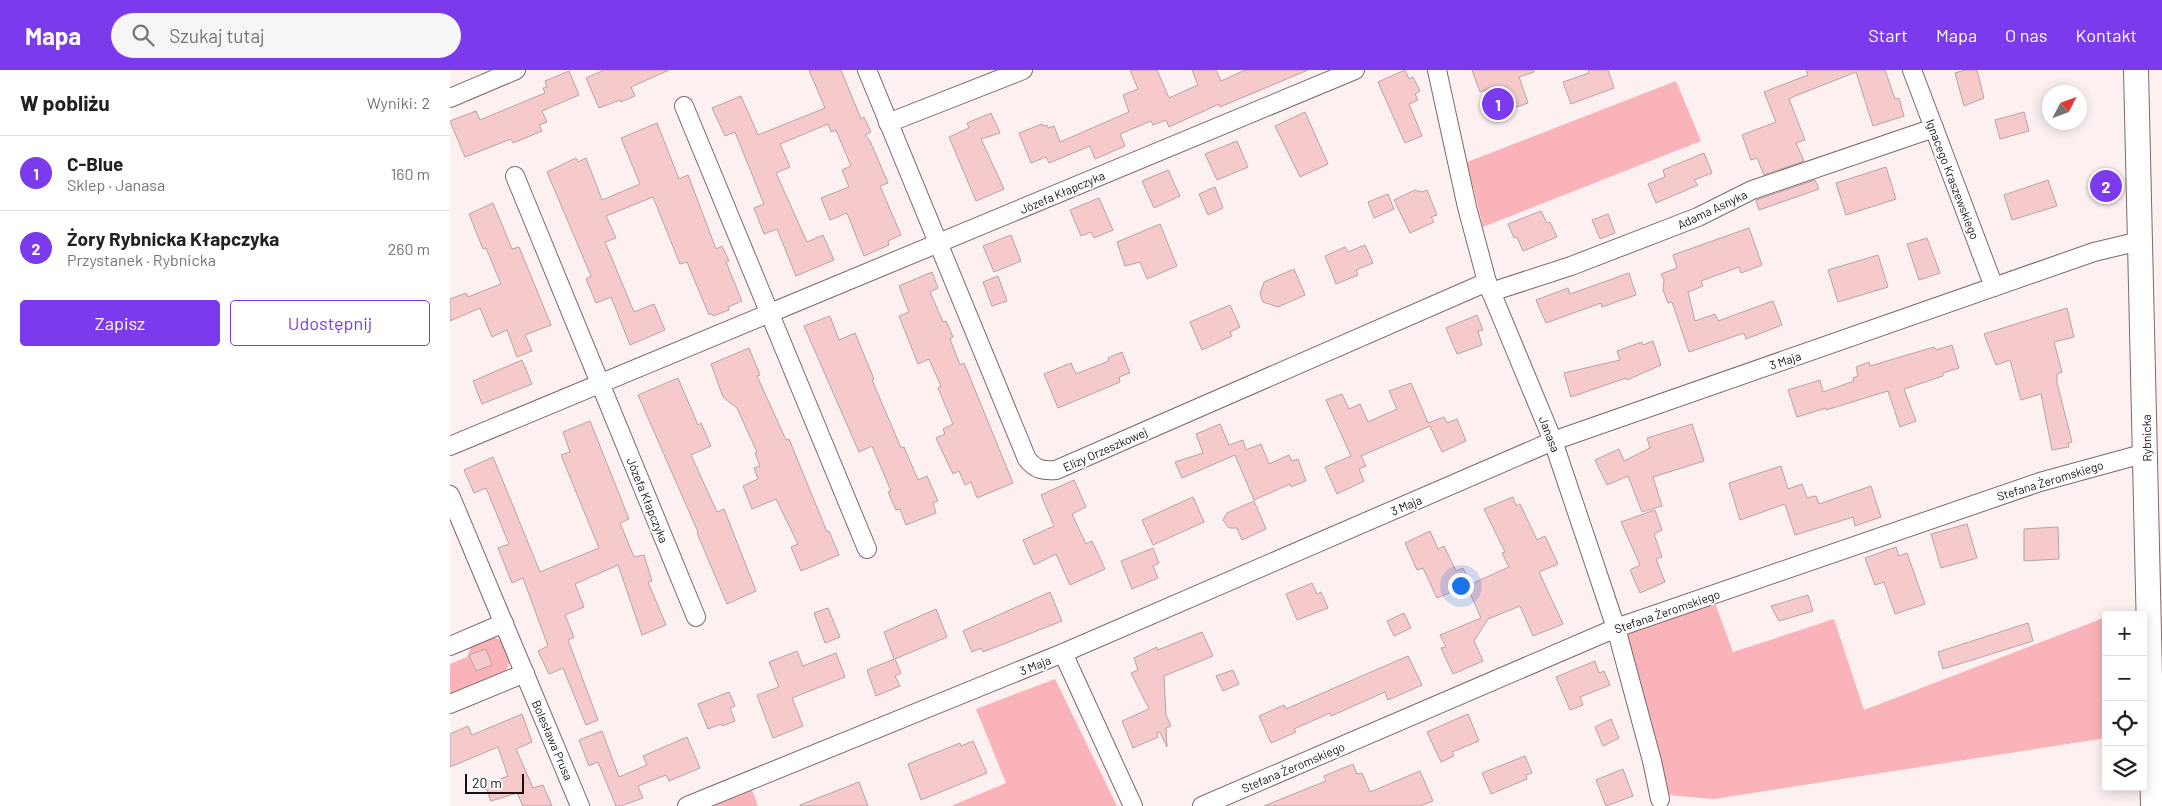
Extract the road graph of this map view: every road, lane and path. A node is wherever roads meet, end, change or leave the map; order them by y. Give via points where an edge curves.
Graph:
1 (516, 70) edge
2 (867, 70) edge
3 (1023, 70) edge
4 (1355, 70) edge
5 (1437, 70) edge
6 (1912, 70) edge
7 (2136, 70) edge
8 (450, 98) edge
9 (684, 106) dead end
10 (888, 123) junction
11 (1934, 128) junction
12 (515, 176) dead end
13 (2140, 240) junction
14 (937, 244) junction
15 (1489, 287) junction
16 (1994, 287) junction
17 (770, 313) junction
18 (2153, 343) edge
19 (601, 384) junction
20 (1553, 441) junction
21 (450, 446) edge
22 (2146, 453) junction
23 (450, 495) edge
24 (867, 549) dead end
25 (696, 617) dead end
26 (504, 623) junction
27 (1616, 628) junction
28 (450, 646) edge
29 (1063, 653) junction
30 (525, 673) junction
31 (450, 704) edge
32 (1660, 799) dead end
33 (580, 806) edge
34 (687, 806) edge
35 (1133, 806) edge
36 (1202, 806) edge
37 (2153, 806) edge

1 - 8 street
2 - 10 street, Elizy Orzeszkowej
3 - 10 street
4 - 14 street, Józefa Kłapczyka
5 - 15 street, Janasa via 1467,207
6 - 11 street, Ignacego Kraszewskiego
7 - 13 street, Rybnicka
9 - 17 street
10 - 14 street, Elizy Orzeszkowej
11 - 15 street, Adama Asnyka via 1752,190 1698,217 1571,266
11 - 16 street, Ignacego Kraszewskiego
12 - 19 street, Józefa Kłapczyka
13 - 16 street, 3 Maja via 2094,252
13 - 18 street, Rybnicka
14 - 15 street, Elizy Orzeszkowej via 1027,459 1042,471 1056,470
14 - 17 street, Józefa Kłapczyka
15 - 20 street, Janasa
16 - 20 street, 3 Maja
17 - 19 street, Józefa Kłapczyka
17 - 24 street
18 - 22 street, Rybnicka
19 - 21 street, Józefa Kłapczyka
19 - 25 street, Józefa Kłapczyka
20 - 27 street, Janasa
20 - 29 street, 3 Maja
22 - 27 street, Stefana Żeromskiego via 2040,482
22 - 37 street, Rybnicka
23 - 26 street, Bolesława Prusa
26 - 28 street
26 - 30 street, Bolesława Prusa
27 - 32 street, Janasa
27 - 36 street, Stefana Żeromskiego
29 - 34 street, 3 Maja
29 - 35 street
30 - 31 street
30 - 33 street, Bolesława Prusa

